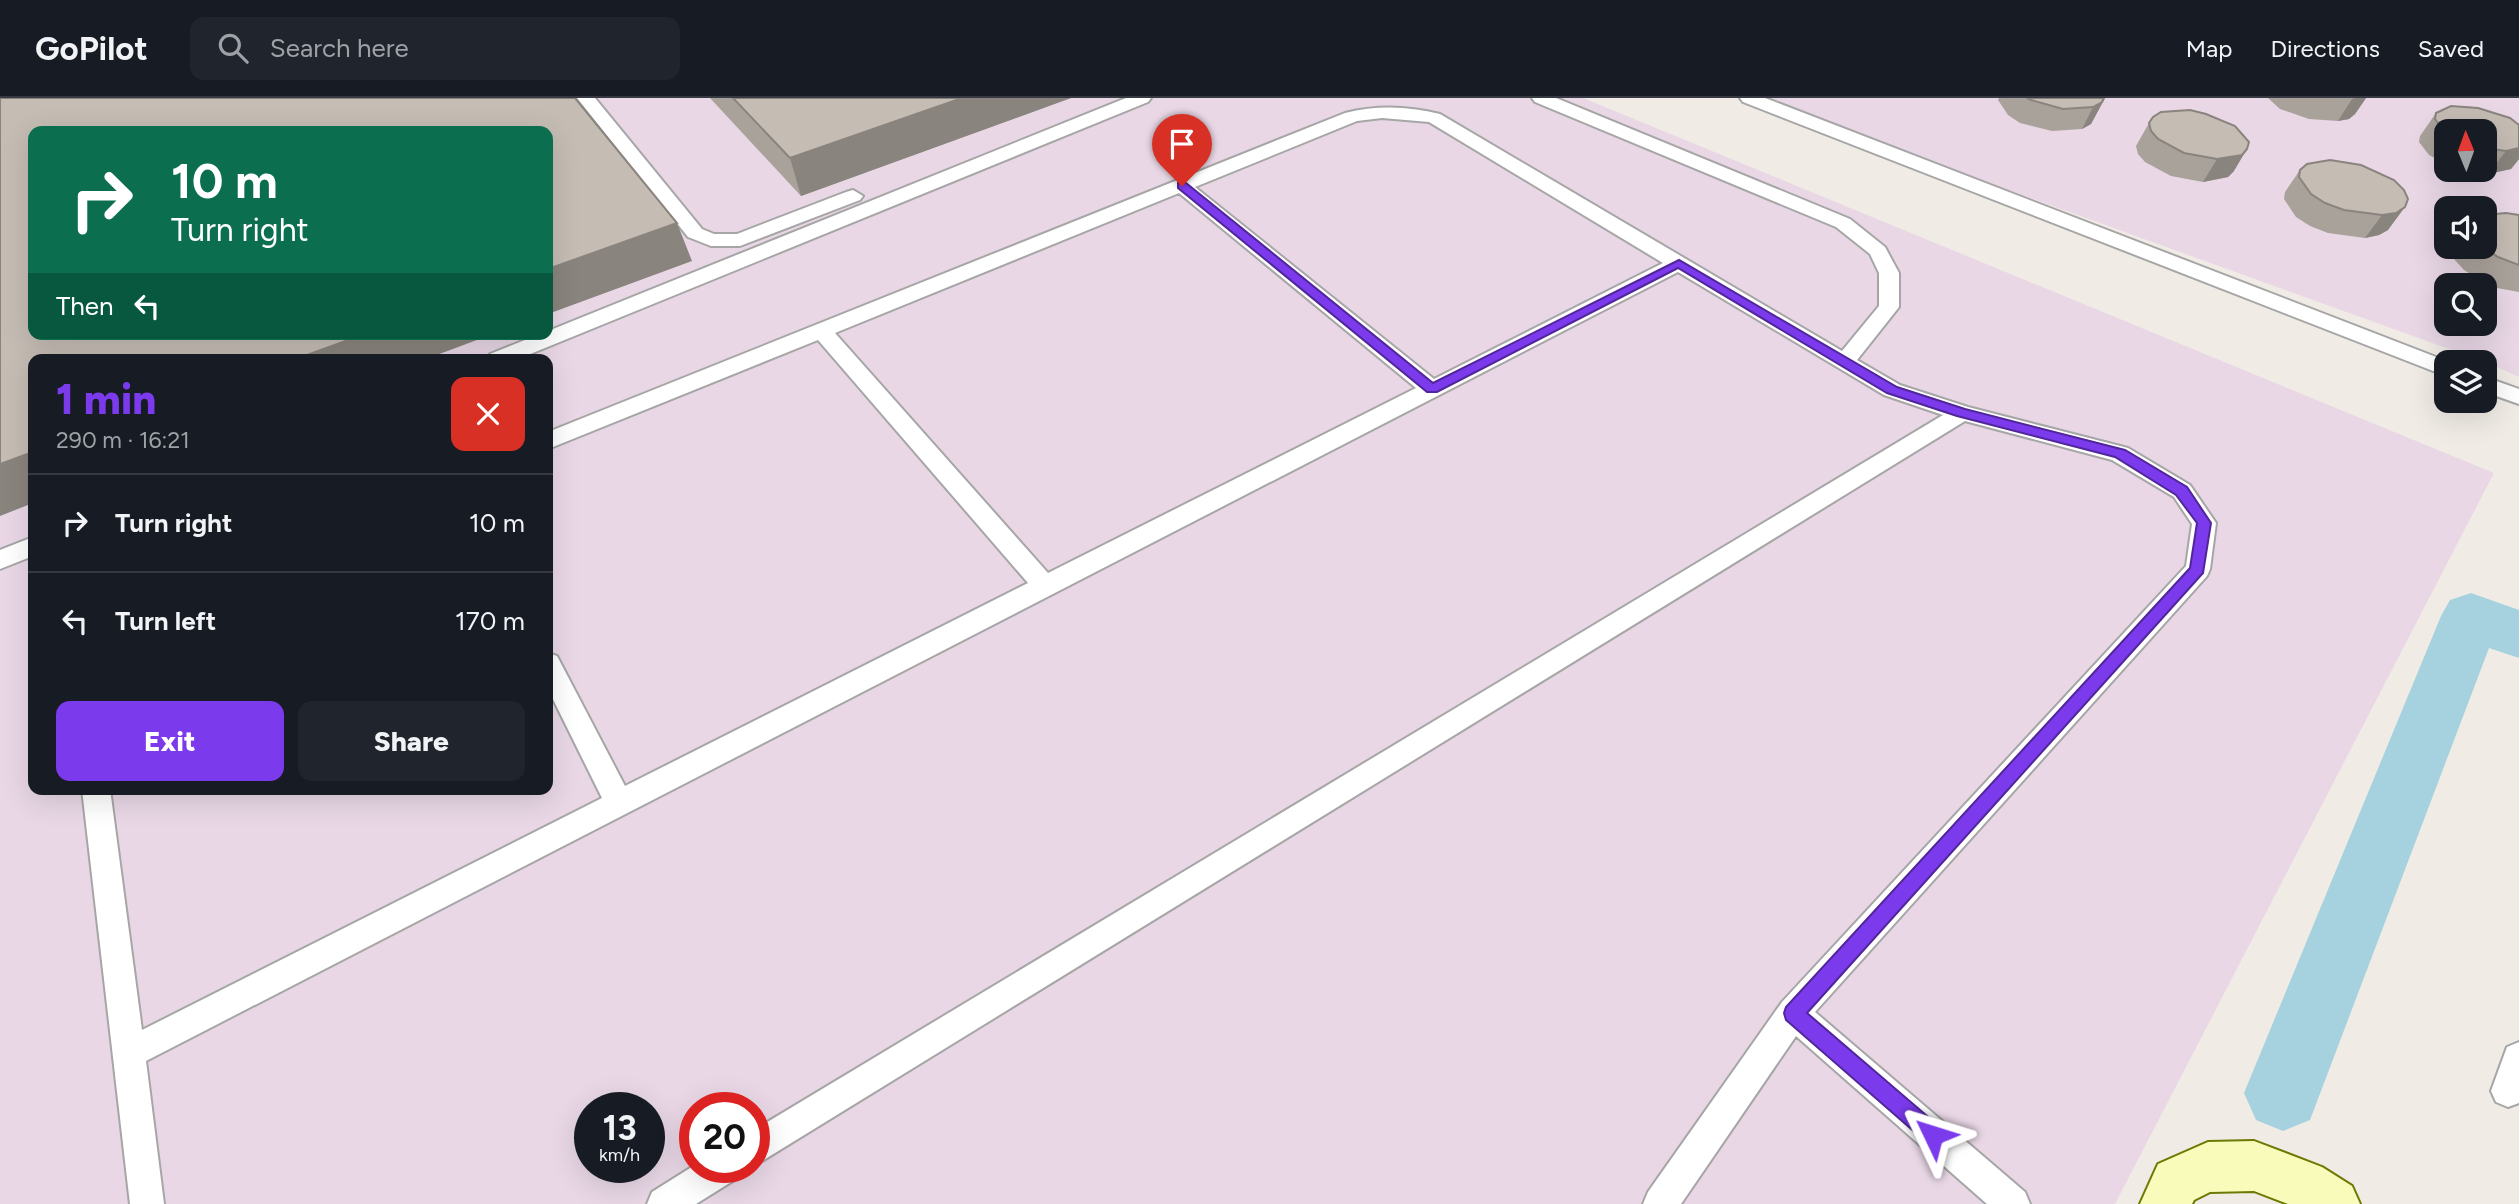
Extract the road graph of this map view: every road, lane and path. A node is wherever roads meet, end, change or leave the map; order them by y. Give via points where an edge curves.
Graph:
1 (586, 98) edge
2 (1142, 98) edge
3 (1541, 98) edge
4 (1749, 98) edge
5 (1104, 113) junction
6 (1182, 186) junction
7 (1679, 263) junction
8 (822, 331) junction
9 (553, 337) edge
10 (545, 340) edge
11 (510, 354) edge
12 (1844, 362) junction
13 (2434, 364) edge
14 (1432, 389) junction
15 (2497, 389) edge
16 (2519, 397) edge
17 (1962, 413) junction
18 (553, 439) edge
19 (28, 548) edge
20 (0, 560) edge
21 (1045, 586) junction
22 (553, 673) edge
23 (97, 795) edge
24 (619, 804) junction
25 (1793, 1013) junction
26 (129, 1054) junction
27 (2519, 1058) edge
28 (2508, 1091) dead end
29 (770, 1139) edge
30 (698, 1183) edge
31 (147, 1204) edge
32 (664, 1204) edge
33 (1660, 1204) edge
34 (2013, 1204) edge
35 (2166, 1204) edge
36 (2334, 1204) edge

1 - 5 lane via 695,233 711,240 740,240 1037,124
2 - 5 lane
3 - 12 lane via 1843,223 1878,251 1889,273 1889,307
4 - 13 lane
5 - 9 lane
6 - 7 lane via 1351,117 1403,111 1434,118
6 - 8 lane
6 - 14 lane
7 - 12 lane
7 - 14 lane
8 - 18 lane
8 - 21 lane
10 - 11 lane
12 - 17 lane via 1892,390
14 - 21 lane
15 - 16 lane
17 - 25 lane via 2120,454 2182,491 2204,523 2198,569
17 - 29 lane
19 - 20 lane
21 - 24 lane
22 - 24 lane
23 - 26 lane
24 - 26 lane
25 - 33 lane
25 - 34 lane
26 - 31 lane
27 - 28 lane
30 - 32 lane
35 - 36 street via 2176,1182 2208,1167 2254,1166 2304,1185

